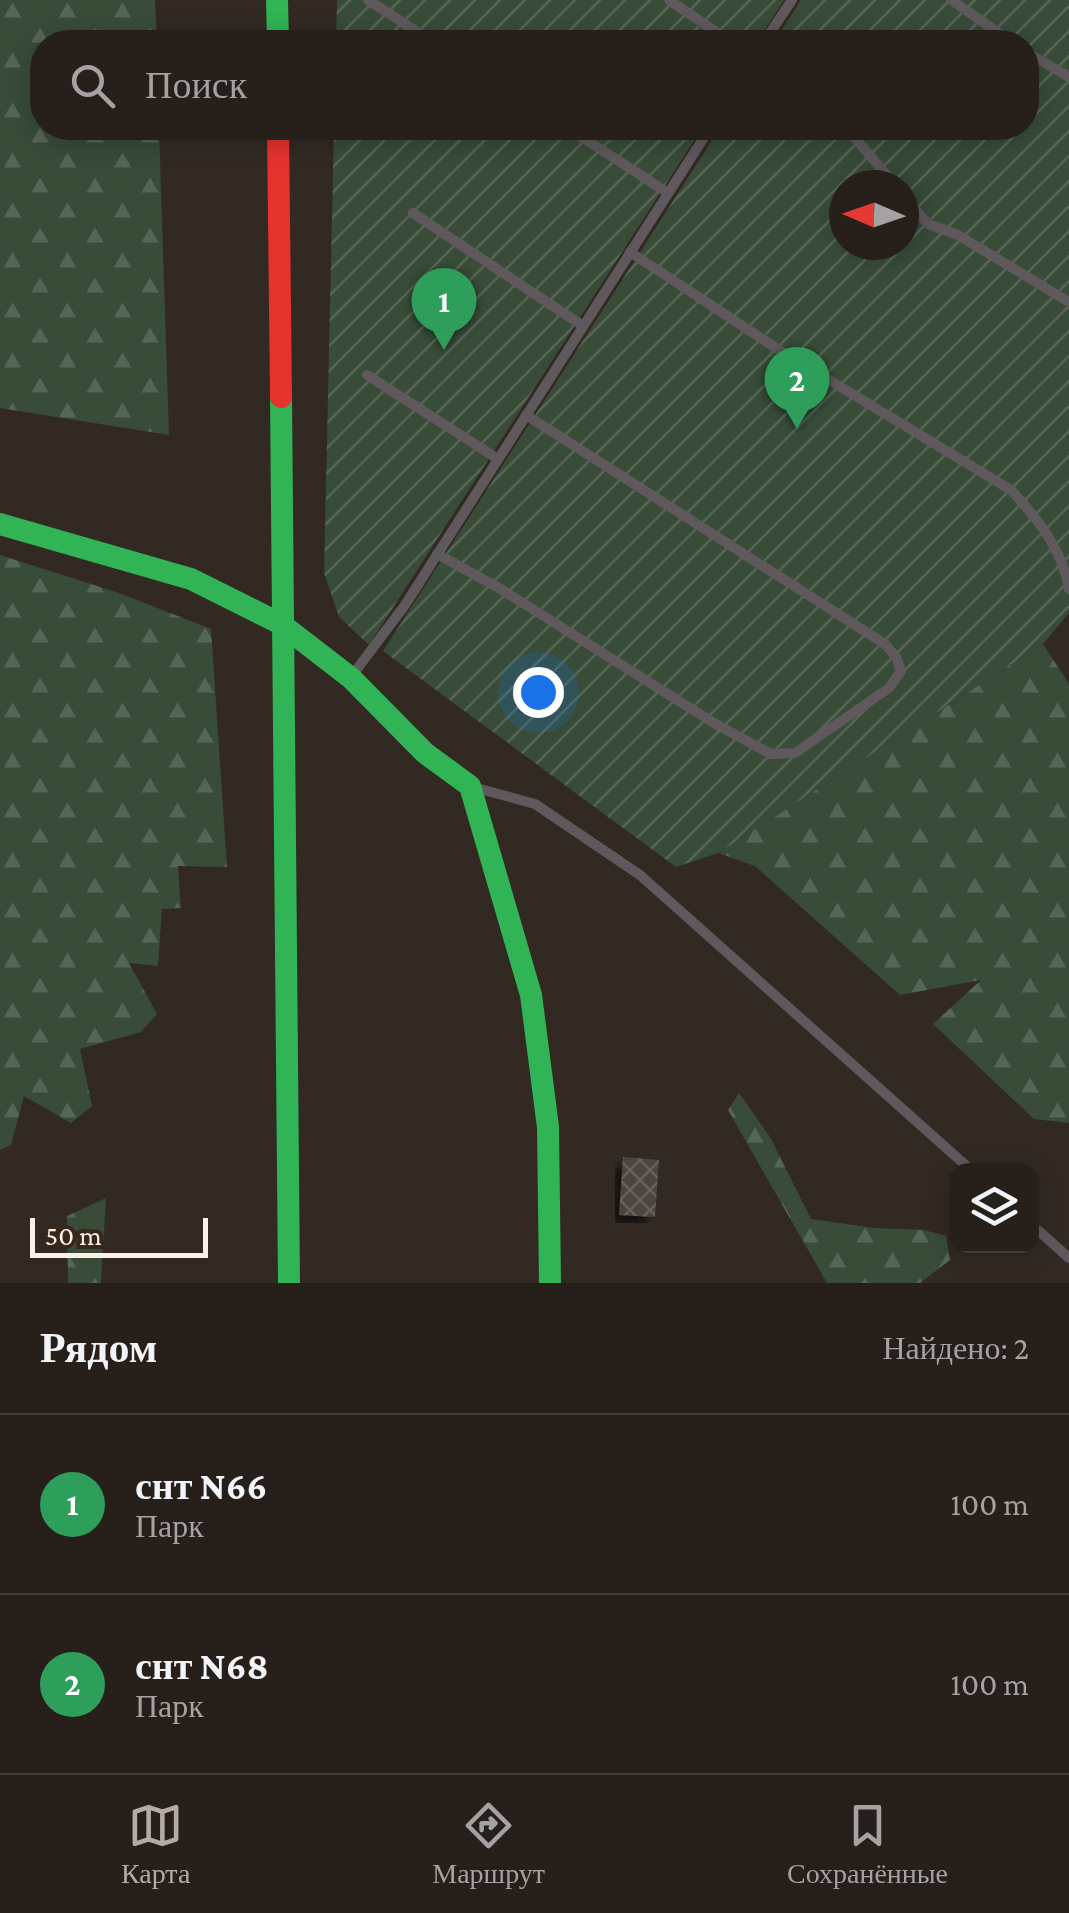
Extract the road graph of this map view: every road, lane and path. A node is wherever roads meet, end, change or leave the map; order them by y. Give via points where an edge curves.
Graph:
1 (278, 0) edge
2 (368, 0) edge
3 (670, 0) edge
4 (792, 0) edge
5 (951, 0) edge
6 (278, 30) edge
7 (413, 30) edge
8 (714, 30) edge
9 (772, 30) edge
10 (995, 30) edge
11 (1039, 60) edge
12 (1069, 77) edge
13 (278, 140) edge
14 (586, 140) edge
15 (702, 140) edge
16 (857, 140) edge
17 (882, 170) edge
18 (668, 193) junction
19 (413, 213) dead end
20 (919, 214) edge
21 (630, 252) junction
22 (1069, 302) edge
23 (583, 326) junction
24 (366, 375) dead end
25 (526, 415) junction
26 (498, 459) junction
27 (0, 524) edge
28 (438, 554) junction
29 (1069, 590) edge
30 (281, 624) junction
31 (350, 678) junction
32 (470, 786) junction
33 (962, 1163) edge
34 (1039, 1231) edge
35 (1069, 1258) edge
36 (289, 1283) edge
37 (550, 1283) edge

1 - 6 street
2 - 7 lane
3 - 8 lane
4 - 9 lane
5 - 10 lane
11 - 12 lane
13 - 30 street
14 - 18 lane
15 - 18 lane
16 - 17 lane
18 - 21 lane
19 - 23 lane
20 - 22 lane
21 - 23 lane
21 - 29 lane via 1011,490 1042,524
23 - 25 lane
24 - 26 lane
25 - 26 lane
25 - 28 lane via 884,644 900,670 888,688 795,753 771,754
26 - 28 lane
27 - 30 street via 191,580
28 - 31 lane
30 - 31 street
30 - 36 street
31 - 32 street via 425,753
32 - 33 lane via 535,804 640,875
32 - 37 street via 531,995 548,1127
34 - 35 lane

